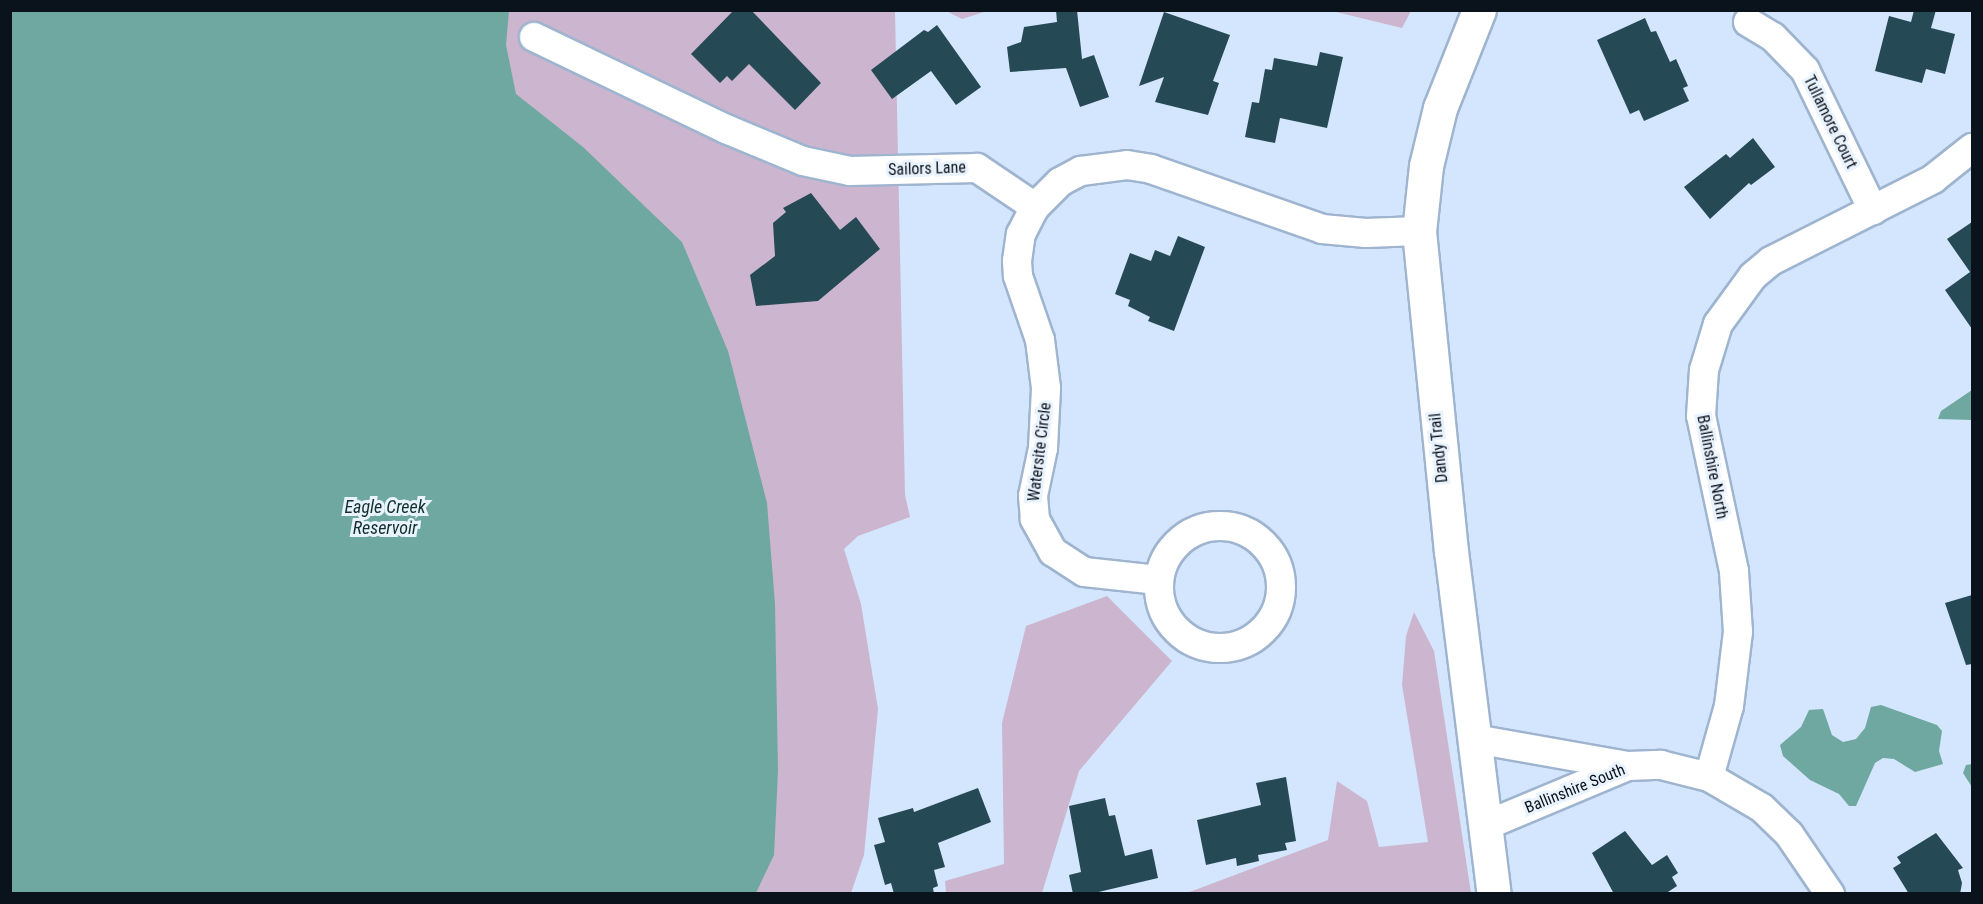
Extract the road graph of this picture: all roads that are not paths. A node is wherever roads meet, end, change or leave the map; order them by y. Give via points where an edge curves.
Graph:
1 (1479, 10) edge
2 (1748, 22) dead end
3 (534, 37) dead end
4 (1972, 148) edge
5 (1035, 207) junction
6 (1873, 210) junction
7 (1419, 231) junction
8 (1158, 580) junction
9 (1475, 739) junction
10 (1628, 766) junction
11 (1709, 777) junction
12 (1486, 825) junction
13 (1494, 894) edge
14 (1830, 894) edge

1 - 7 street, Dandy Trail via 1451,75 1433,131
2 - 6 street, Tullamore Court via 1773,37 1805,70
3 - 5 street, Sailors Lane via 795,158 850,171 977,168
4 - 6 street, Ballinshire North via 1933,179
5 - 7 street via 1060,182 1081,171 1127,165 1151,169 1322,229 1365,233
5 - 8 street, Watersite Circle via 1021,234 1017,261 1018,276 1037,328 1046,388 1043,448 1033,496 1035,519 1053,552 1084,572
6 - 11 street, Ballinshire North via 1762,268 1724,315 1709,347 1701,416 1734,571 1738,632 1732,694
7 - 9 street, Dandy Trail via 1447,515
8 - 8 street via 1164,561 1181,539 1197,530 1225,526 1252,535 1267,547 1280,573 1281,591 1273,618 1261,633 1245,643 1217,648 1190,640 1175,629 1162,609
9 - 10 street
9 - 12 street, Dandy Trail
10 - 11 street, Ballinshire South via 1661,765
10 - 12 street, Ballinshire South
11 - 14 street, Ballinshire South via 1752,801 1780,824
12 - 13 street, Dandy Trail

